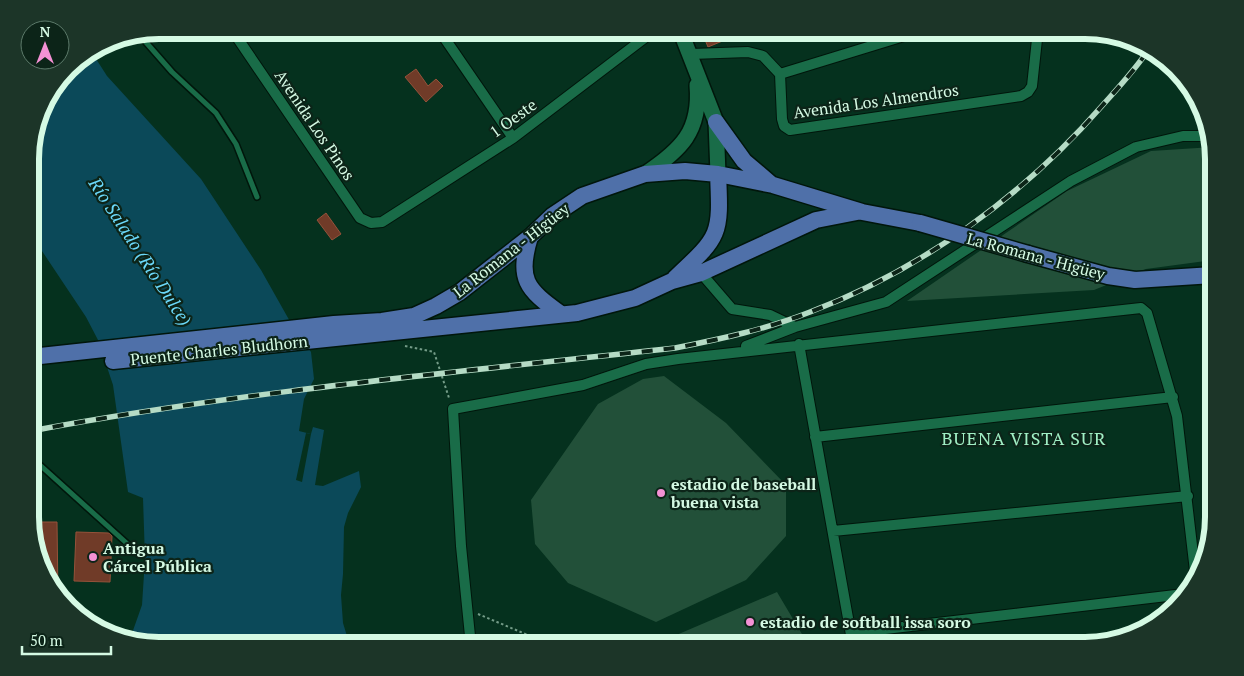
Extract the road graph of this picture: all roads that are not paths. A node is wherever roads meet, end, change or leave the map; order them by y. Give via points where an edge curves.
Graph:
1 (238, 39) edge
2 (445, 39) edge
3 (643, 39) edge
4 (684, 39) edge
5 (894, 39) edge
6 (1037, 39) edge
7 (144, 40) edge
8 (690, 54) junction
9 (695, 68) junction
10 (780, 74) junction
11 (716, 122) junction
12 (1203, 136) edge
13 (513, 138) junction
14 (645, 174) junction
15 (718, 174) junction
16 (773, 185) junction
17 (258, 197) dead end
18 (862, 212) junction
19 (382, 222) joint
20 (530, 237) junction
21 (701, 273) junction
22 (1205, 276) edge
23 (672, 281) junction
24 (561, 314) junction
25 (795, 327) junction
26 (334, 331) junction
27 (799, 344) junction
28 (732, 352) junction
29 (101, 357) junction
30 (39, 358) edge
31 (39, 367) edge
32 (1172, 397) junction
33 (815, 437) junction
34 (39, 464) edge
35 (1188, 496) junction
36 (832, 531) junction
37 (132, 548) dead end
38 (1195, 566) edge
39 (1177, 595) edge
40 (851, 632) junction
41 (470, 637) edge
42 (852, 637) edge

1 - 19 street, Avenida Los Pinos via 360,218 371,223
2 - 13 street
3 - 13 street, 1 Oeste
4 - 8 street
5 - 10 street
6 - 10 street, Avenida Los Almendros via 1032,86 1021,96 790,130 782,119
7 - 17 lane via 172,72 216,113 236,144
8 - 9 street
8 - 10 street via 748,52 763,56
9 - 11 street
9 - 14 street via 699,105 691,128 682,146
11 - 15 street
11 - 16 main road via 744,161
12 - 25 street via 1183,136 1136,147 1072,181 886,302
13 - 19 street, 1 Oeste
14 - 15 main road, La Romana - Higüey via 685,171
14 - 20 main road, La Romana - Higüey via 582,196 552,216
15 - 16 main road, La Romana - Higüey
15 - 23 main road via 720,218 716,235
16 - 18 main road, La Romana - Higüey
18 - 21 main road, La Romana - Higüey via 816,220
18 - 22 main road, La Romana - Higüey, bridge via 920,224 1108,276 1135,280
20 - 24 main road via 523,260 526,279 544,302
20 - 26 main road, La Romana - Higüey via 460,292 414,316
21 - 23 main road, La Romana - Higüey
21 - 25 street via 732,309 770,316
23 - 24 main road, La Romana - Higüey via 635,298
24 - 26 main road, La Romana - Higüey
25 - 28 street
26 - 29 main road, Puente Charles Bludhorn
27 - 28 street
27 - 32 street via 1141,308 1147,313
27 - 33 street
28 - 41 street via 646,364 584,385 453,409
29 - 30 main road
29 - 31 main road
32 - 33 street
32 - 35 street
33 - 36 street
34 - 37 lane
35 - 36 street
35 - 38 street
36 - 40 street
39 - 40 street
40 - 42 street

